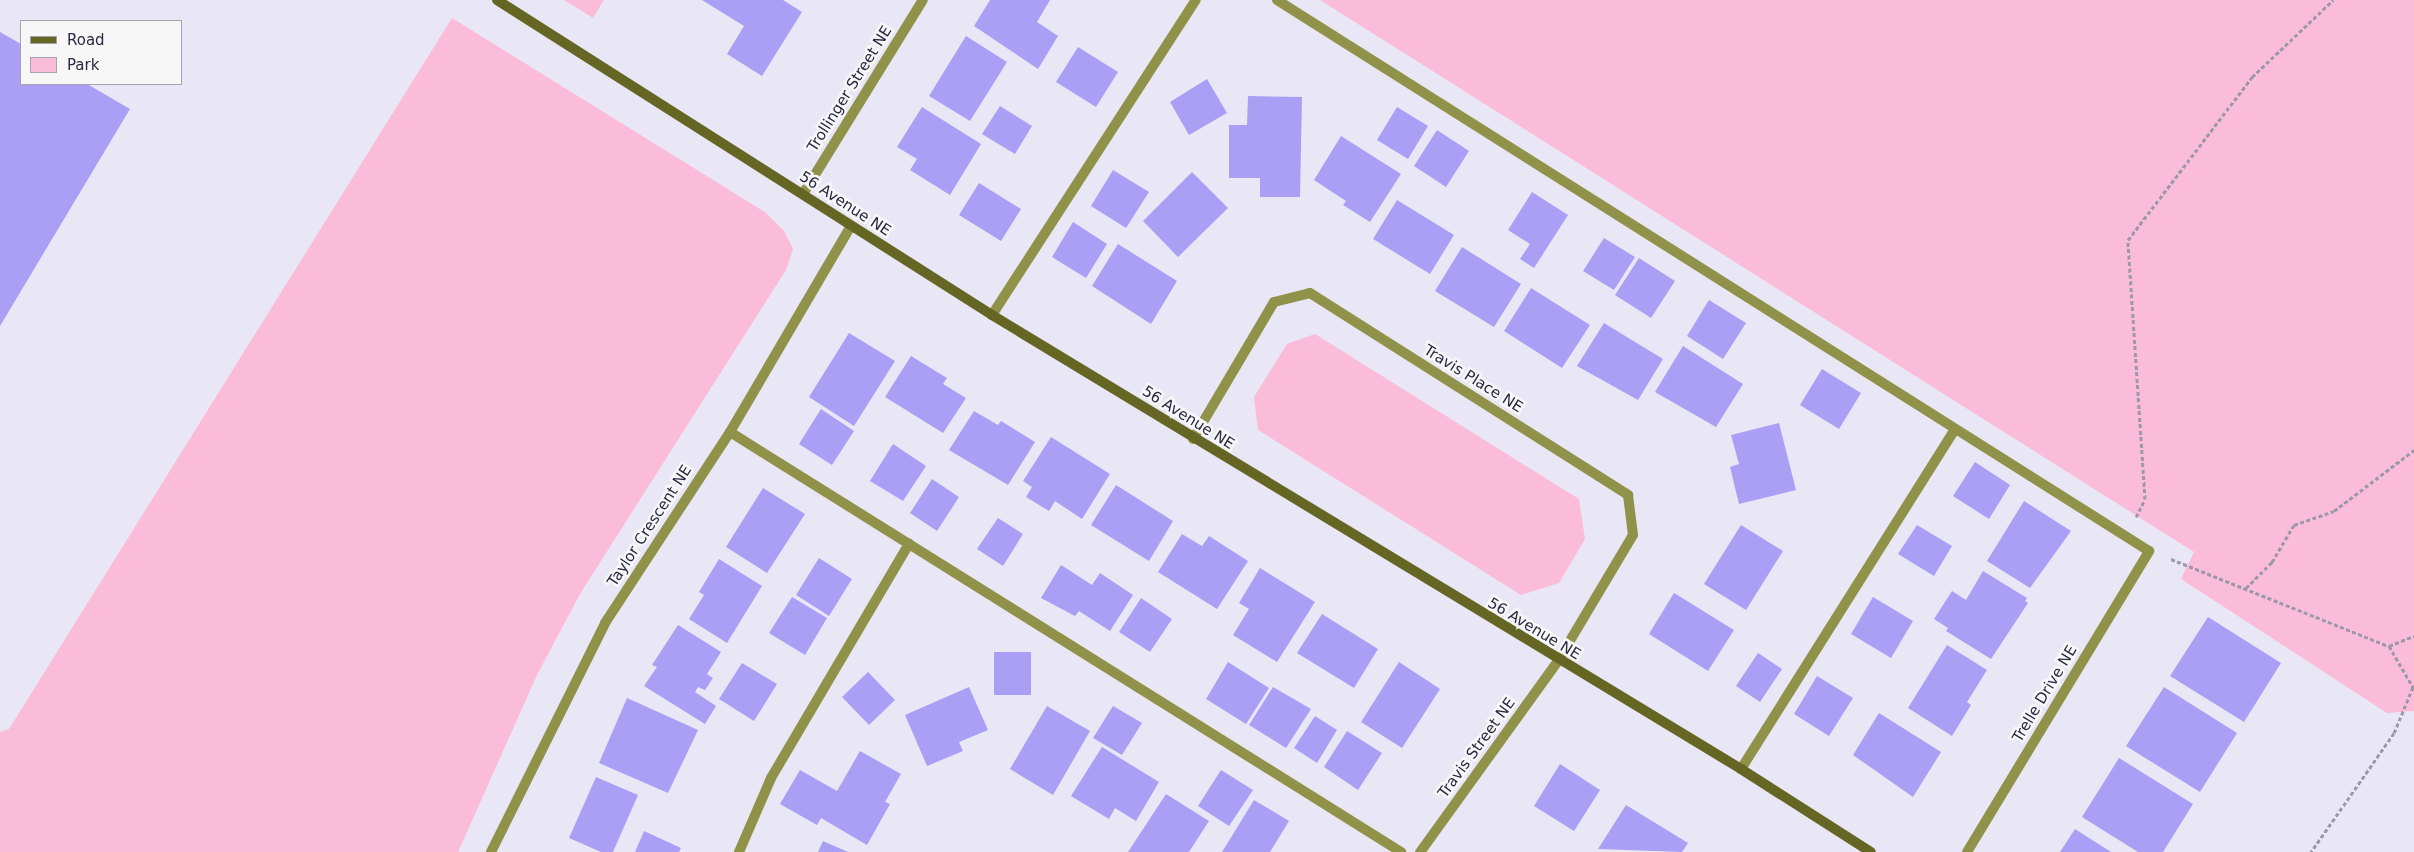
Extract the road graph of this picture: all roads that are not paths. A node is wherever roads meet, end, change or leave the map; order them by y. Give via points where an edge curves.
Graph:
1 (497, 0) edge
2 (923, 0) edge
3 (1196, 0) edge
4 (1277, 0) edge
5 (803, 194) junction
6 (851, 226) junction
7 (992, 315) junction
8 (1954, 431) junction
9 (730, 432) junction
10 (1193, 439) junction
11 (909, 544) junction
12 (1558, 661) junction
13 (1741, 769) junction
14 (491, 852) edge
15 (739, 852) edge
16 (1401, 852) edge
17 (1420, 852) edge
18 (1871, 852) edge
19 (1968, 852) edge

1 - 5 street, 56 Avenue NE
2 - 5 street, Trollinger Street NE
3 - 7 street
4 - 8 street
5 - 6 street, 56 Avenue NE
6 - 7 street, 56 Avenue NE
6 - 9 street, Taylor Crescent NE
7 - 10 street, 56 Avenue NE
8 - 13 street
8 - 19 street, Trelle Drive NE via 2149,551
9 - 11 street
9 - 14 street, Taylor Crescent NE via 605,623
10 - 12 street, 56 Avenue NE
10 - 12 street, Travis Place NE via 1274,302 1310,293 1628,495 1633,535
11 - 15 street via 771,778
11 - 16 street
12 - 13 street, 56 Avenue NE
12 - 17 street, Travis Street NE
13 - 18 street, 56 Avenue NE

